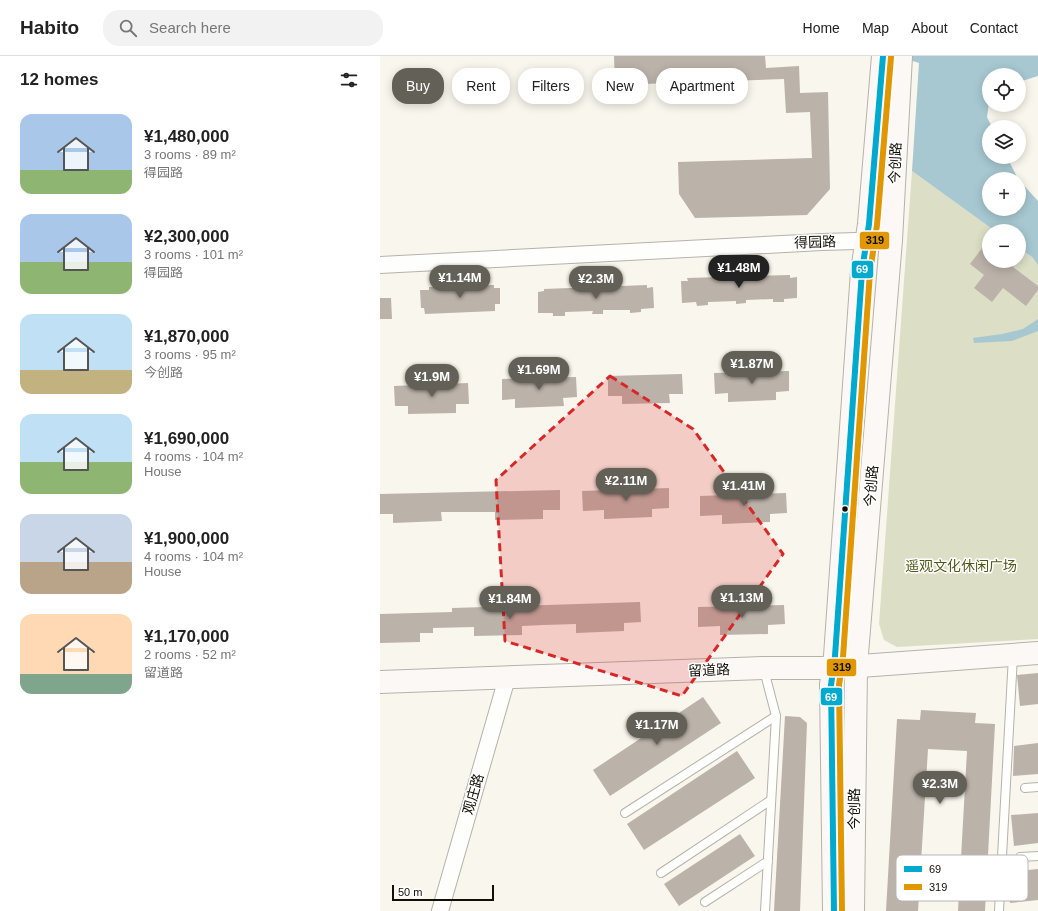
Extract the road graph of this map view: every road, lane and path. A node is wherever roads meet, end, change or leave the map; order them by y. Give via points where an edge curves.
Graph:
1 (892, 58) edge
2 (866, 240) junction
3 (891, 240) junction
4 (380, 265) edge
5 (1038, 653) edge
6 (1013, 655) junction
7 (856, 666) junction
8 (764, 668) junction
9 (833, 668) junction
10 (507, 678) junction
11 (380, 682) edge
12 (776, 716) junction
13 (1038, 787) edge
14 (1025, 788) dead end
15 (771, 800) junction
16 (625, 813) dead end
17 (1002, 855) edge
18 (1038, 856) edge
19 (1028, 857) edge
20 (768, 861) junction
21 (661, 873) dead end
22 (1000, 901) edge
23 (705, 902) dead end
24 (440, 911) edge
25 (765, 911) edge
26 (834, 911) edge
27 (853, 911) edge
28 (999, 911) edge

1 - 2 main road, 今创路
1 - 3 main road, 今创路
2 - 3 street, 得园路
2 - 4 street, 得园路
2 - 9 main road, 今创路
3 - 7 main road, 今创路
5 - 6 main road, 留道路
6 - 7 main road, 留道路
6 - 17 lane
7 - 9 main road, 留道路
7 - 27 main road, 今创路
8 - 9 main road, 留道路
8 - 10 main road, 留道路
8 - 12 lane
9 - 26 main road, 今创路 via 831,685
10 - 11 main road, 留道路
10 - 24 street, 观庄路
12 - 15 lane
12 - 16 lane
13 - 14 lane
15 - 20 lane
15 - 21 lane
18 - 19 lane
20 - 23 lane
20 - 25 lane
22 - 28 lane

